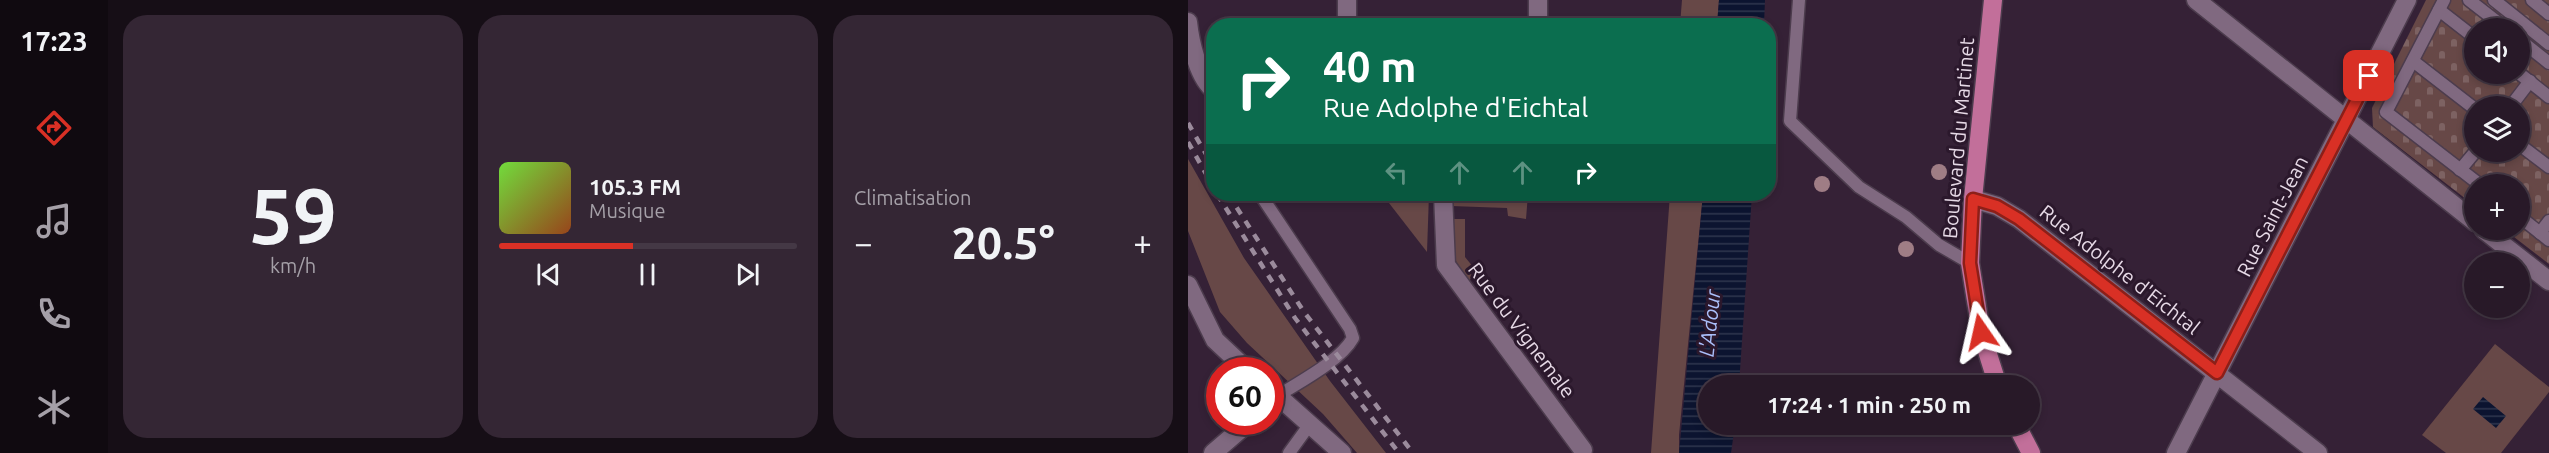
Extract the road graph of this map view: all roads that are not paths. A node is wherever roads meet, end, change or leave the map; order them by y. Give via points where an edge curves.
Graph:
1 (1347, 0) edge
2 (1538, 0) edge
3 (1799, 0) edge
4 (1993, 0) edge
5 (2196, 0) edge
6 (2408, 0) edge
7 (2469, 0) edge
8 (2494, 0) edge
9 (2532, 0) edge
10 (2442, 5) edge
11 (2549, 14) edge
12 (1347, 18) edge
13 (1538, 18) edge
14 (2492, 18) edge
15 (1188, 22) edge
16 (2464, 27) edge
17 (2549, 44) edge
18 (2530, 48) edge
19 (2413, 61) junction
20 (2549, 63) edge
21 (1206, 81) edge
22 (2530, 81) edge
23 (2549, 96) edge
24 (2464, 100) edge
25 (2347, 120) junction
26 (2530, 152) edge
27 (2467, 162) edge
28 (2549, 167) edge
29 (2460, 170) junction
30 (2465, 174) edge
31 (1973, 199) junction
32 (1265, 201) edge
33 (1443, 201) edge
34 (2464, 213) edge
35 (2549, 221) edge
36 (2530, 225) edge
37 (2544, 236) edge
38 (2497, 240) edge
39 (1970, 263) junction
40 (2549, 281) edge
41 (1188, 285) edge
42 (1233, 357) edge
43 (2217, 373) junction
44 (1995, 375) edge
45 (1284, 390) edge
46 (1284, 404) edge
47 (1310, 424) junction
48 (1234, 435) edge
49 (2022, 435) edge
50 (1583, 450) dead end
51 (1213, 453) edge
52 (1289, 453) edge
53 (1342, 453) edge
54 (2031, 453) edge
55 (2176, 453) edge
56 (2318, 453) edge

1 - 12 street
2 - 13 street
3 - 39 lane via 1790,121 1859,187
4 - 31 main road, Boulevard du Martinet
5 - 25 street
6 - 25 street, Rue Saint-Jean
7 - 14 lane
8 - 17 lane
9 - 11 lane
10 - 16 lane
10 - 19 lane
15 - 21 street via 1190,40
18 - 20 lane
19 - 24 lane
19 - 29 lane via 2386,112
22 - 23 lane
25 - 34 street
25 - 43 street, Rue Saint-Jean
26 - 28 lane
27 - 29 lane
29 - 30 lane
31 - 39 main road, Boulevard du Martinet
31 - 43 street, Rue Adolphe d'Eichtal via 1997,206 2019,219
32 - 45 lane via 1353,338 1319,370
33 - 50 street, Rue du Vignemale via 1446,265
35 - 37 lane
36 - 37 lane
38 - 40 street
39 - 44 main road, Boulevard du Martinet via 1981,332
41 - 42 street via 1215,340
43 - 55 street, Rue Saint-Jean
43 - 56 street, Rue Adolphe d'Eichtal
46 - 47 street
47 - 52 lane
47 - 53 street
48 - 51 street
49 - 54 main road

